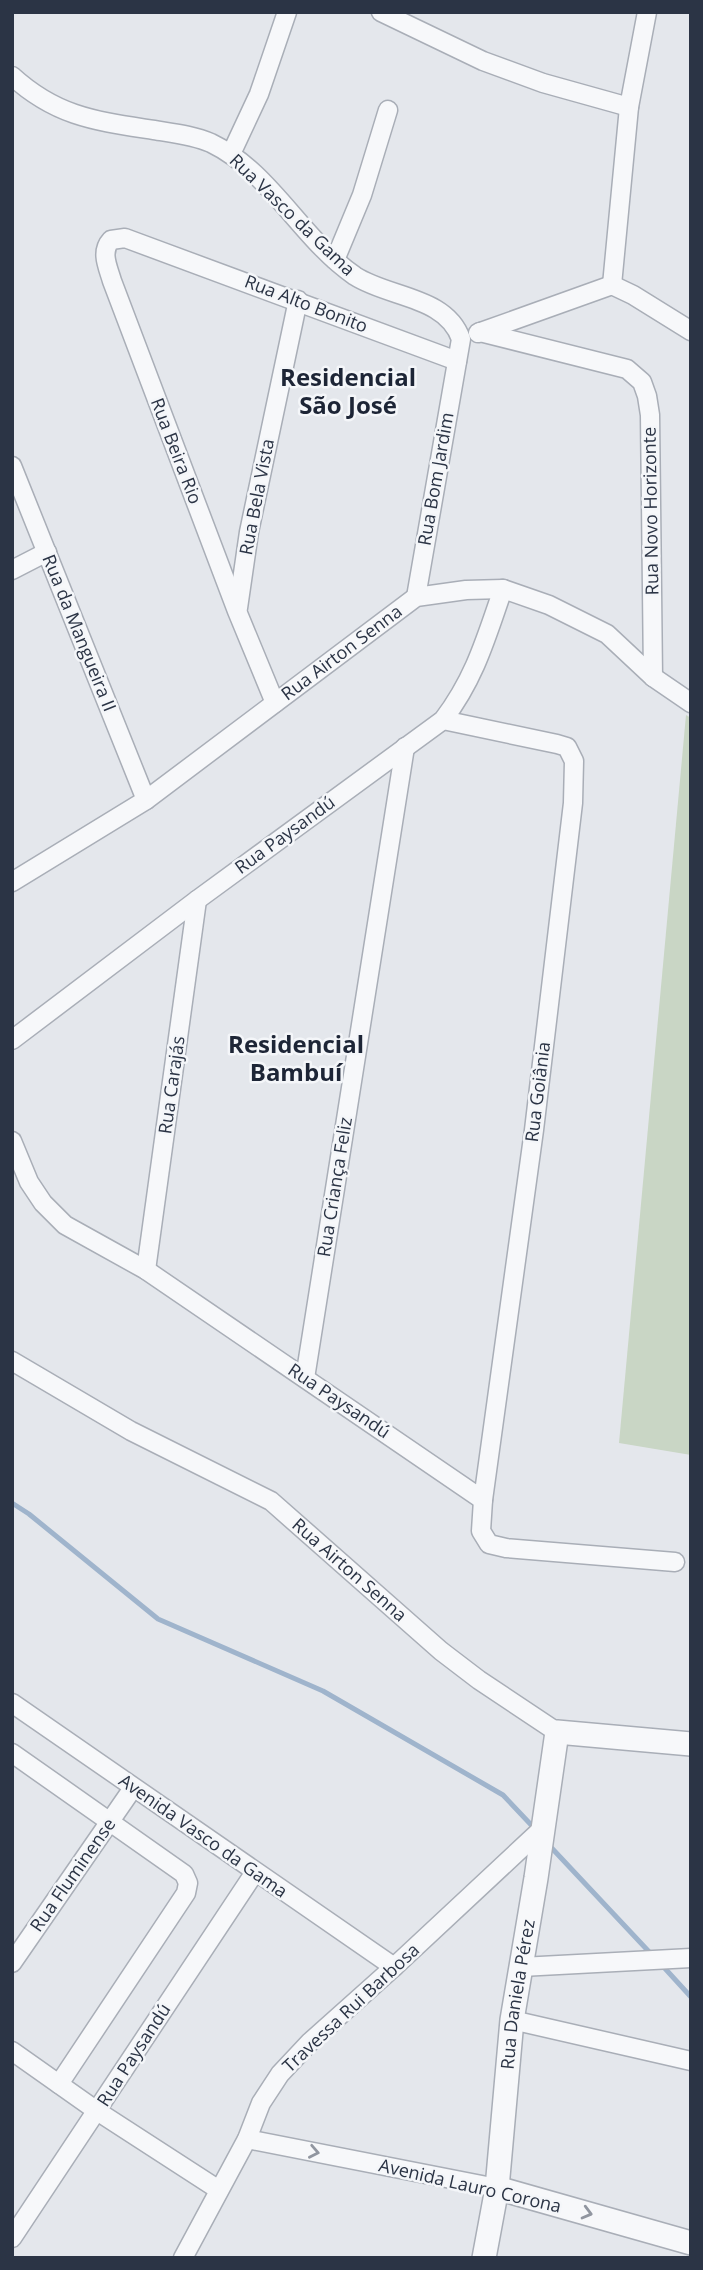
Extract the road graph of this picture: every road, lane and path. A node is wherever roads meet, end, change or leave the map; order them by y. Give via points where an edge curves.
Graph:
1 (287, 12) edge
2 (381, 12) edge
3 (646, 12) edge
4 (12, 76) edge
5 (629, 107) junction
6 (388, 110) dead end
7 (232, 154) junction
8 (154, 248) joint
9 (335, 260) junction
10 (612, 285) junction
11 (298, 300) junction
12 (691, 331) edge
13 (480, 332) junction
14 (461, 339) junction
15 (457, 361) junction
16 (12, 466) edge
17 (47, 552) junction
18 (12, 570) edge
19 (503, 589) junction
20 (416, 597) junction
21 (237, 611) junction
22 (653, 677) junction
23 (275, 703) junction
24 (691, 703) edge
25 (443, 720) junction
26 (405, 747) junction
27 (146, 800) junction
28 (13, 880) edge
29 (197, 900) junction
30 (12, 1040) edge
31 (12, 1141) edge
32 (146, 1270) junction
33 (15, 1369) edge
34 (305, 1378) junction
35 (483, 1500) junction
36 (675, 1562) dead end
37 (12, 1703) edge
38 (557, 1732) junction
39 (691, 1744) edge
40 (12, 1753) edge
41 (133, 1788) junction
42 (110, 1821) junction
43 (539, 1835) junction
44 (255, 1872) junction
45 (691, 1958) edge
46 (12, 1963) edge
47 (394, 1966) junction
48 (522, 1967) junction
49 (512, 2020) junction
50 (12, 2051) edge
51 (691, 2061) edge
52 (59, 2084) junction
53 (97, 2112) junction
54 (247, 2139) junction
55 (497, 2188) junction
56 (219, 2190) junction
57 (12, 2238) edge
58 (691, 2243) edge
59 (183, 2258) edge
60 (484, 2258) edge

1 - 7 street via 259,94
2 - 5 street via 483,61
3 - 5 street
4 - 7 street, Rua Vasco da Gama via 57,108 94,122 184,135
5 - 10 street
6 - 9 street via 362,195
7 - 9 street, Rua Vasco da Gama
8 - 11 street, Rua Alto Bonito
8 - 21 street, Rua Beira Rio via 118,237 106,246 106,257
9 - 14 street, Rua Vasco da Gama via 365,282 438,310 450,318
10 - 12 street
10 - 13 street
11 - 15 street, Rua Alto Bonito
11 - 21 street, Rua Bela Vista
13 - 14 street
13 - 22 street, Rua Novo Horizonte via 627,369 642,382 652,438
14 - 15 street
15 - 20 street, Rua Bom Jardim
16 - 17 street, Rua da Mangueira II
17 - 18 street
17 - 27 street, Rua da Mangueira II
19 - 20 street, Rua Airton Senna
19 - 22 street, Rua Airton Senna via 549,605 607,634
19 - 25 street, Rua Paysandú via 473,676
20 - 23 street, Rua Airton Senna
21 - 23 street, Rua Beira Rio
22 - 24 street, Rua Airton Senna
23 - 27 street, Rua Airton Senna
25 - 26 street, Rua Paysandú
25 - 35 street, Rua Goiânia via 567,747 575,761 534,1129
26 - 29 street, Rua Paysandú
26 - 34 street, Rua Criança Feliz
27 - 28 street, Rua Airton Senna
29 - 30 street, Rua Paysandú
29 - 32 street, Rua Carajás
31 - 32 street, Rua Paysandú via 29,1182 65,1225
32 - 34 street, Rua Paysandú
33 - 38 street, Rua Airton Senna via 271,1501 441,1651
34 - 35 street, Rua Paysandú
35 - 36 street, Rua Goiânia via 481,1531 489,1544
37 - 41 street, Avenida Vasco da Gama
38 - 39 street, Rua Airton Senna
38 - 43 street, Rua Daniela Pérez
40 - 42 street
41 - 42 street, Rua Fluminense
41 - 44 street, Avenida Vasco da Gama
42 - 46 street, Rua Fluminense
42 - 52 street via 184,1874 186,1894
43 - 47 street, Travessa Rui Barbosa
43 - 48 street, Rua Daniela Pérez
44 - 47 street, Avenida Vasco da Gama
44 - 53 street, Rua Paysandú
45 - 48 street
47 - 54 street, Travessa Rui Barbosa via 280,2074 261,2103
48 - 49 street, Rua Daniela Pérez
49 - 51 street
49 - 55 street, Rua Daniela Pérez
50 - 52 street
52 - 53 street
53 - 56 street
53 - 57 street, Rua Paysandú
54 -> 55 street, Avenida Lauro Corona
54 - 56 street, Travessa Rui Barbosa
55 -> 58 street, Avenida Lauro Corona
55 - 60 street, Rua Daniela Pérez
56 - 59 street, Travessa Rui Barbosa

